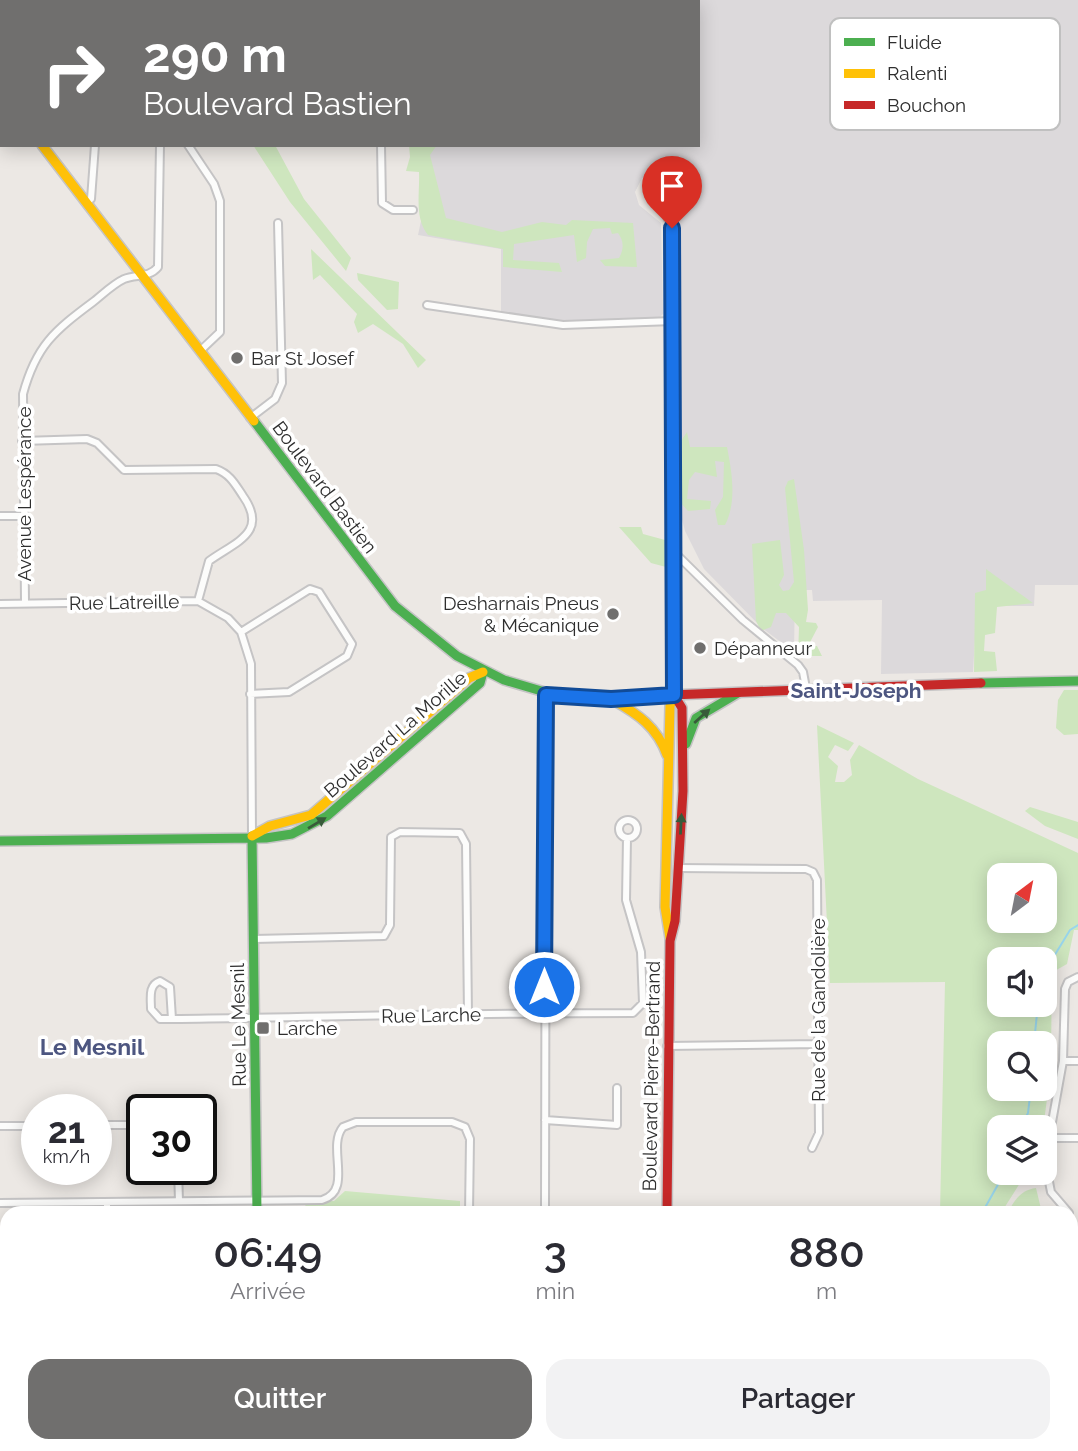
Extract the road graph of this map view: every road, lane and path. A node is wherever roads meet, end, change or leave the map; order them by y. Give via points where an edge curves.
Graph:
1 (44, 147) edge
2 (95, 147) edge
3 (160, 147) edge
4 (189, 147) edge
5 (381, 147) edge
6 (86, 202) junction
7 (413, 210) dead end
8 (278, 223) dead end
9 (672, 228) junction
10 (142, 276) junction
11 (426, 304) dead end
12 (673, 321) junction
13 (200, 351) junction
14 (250, 418) junction
15 (22, 441) junction
16 (0, 516) edge
17 (23, 516) junction
18 (673, 551) junction
19 (198, 601) junction
20 (25, 602) junction
21 (0, 604) edge
22 (241, 632) junction
23 (483, 672) junction
24 (1078, 681) edge
25 (806, 688) junction
26 (740, 692) junction
27 (250, 694) junction
28 (546, 695) junction
29 (674, 695) junction
30 (611, 699) junction
31 (683, 756) junction
32 (670, 763) junction
33 (252, 836) junction
34 (627, 838) dead end
35 (0, 841) edge
36 (678, 868) junction
37 (254, 939) junction
38 (670, 941) junction
39 (1078, 977) edge
40 (544, 1013) junction
41 (468, 1015) junction
42 (256, 1018) junction
43 (172, 1019) junction
44 (818, 1044) junction
45 (667, 1046) junction
46 (1063, 1061) junction
47 (1078, 1061) edge
48 (617, 1088) dead end
49 (1053, 1115) edge
50 (545, 1120) junction
51 (0, 1126) edge
52 (21, 1126) edge
53 (1057, 1138) edge
54 (1078, 1138) edge
55 (811, 1148) dead end
56 (178, 1185) edge
57 (1049, 1185) edge
58 (257, 1199) junction
59 (179, 1201) junction
60 (31, 1202) junction
61 (107, 1202) junction
62 (0, 1203) edge
63 (31, 1206) edge
64 (107, 1206) edge
65 (257, 1206) edge
66 (469, 1206) edge
67 (545, 1206) edge
68 (667, 1206) edge
69 (1062, 1206) edge

1 - 6 main road, Boulevard Bastien
2 - 6 street via 94,188
3 - 10 street via 160,262 153,272
4 - 13 street via 214,184 221,213 220,332
5 - 7 street via 382,203 393,210
6 - 10 main road, Boulevard Bastien
8 - 14 street via 282,383 275,399
9 - 9 street, Boulevard Pierre-Bertrand via 672,192 658,183 650,187 650,197
9 - 12 street, Boulevard Pierre-Bertrand
10 - 13 main road, Boulevard Bastien
10 - 15 street, Avenue Lespérance via 124,279 47,339 30,368 23,394
11 - 12 street via 563,325
12 - 18 street, Boulevard Pierre-Bertrand
13 - 14 main road, Boulevard Bastien
14 - 23 main road, Boulevard Bastien via 395,606 436,643
15 - 17 street, Avenue Lespérance
15 - 19 street via 87,439 124,470 216,469 230,476 251,509 251,526 245,537 209,561
16 - 17 street
17 - 20 street, Avenue Lespérance
18 - 25 street via 743,620 798,665
18 - 29 street, Boulevard Pierre-Bertrand
19 - 20 street, Rue Latreille
19 - 22 street, Rue Latreille via 216,609
20 - 21 street, Rue Latreille
22 - 27 street via 251,664
22 - 27 street via 310,589 319,592 352,643 347,656 289,692
23 - 28 main road, Boulevard Bastien
23 - 33 main road, Boulevard La Morille via 469,678 311,815
24 - 25 main road, Boulevard Bastien
25 - 26 main road, Boulevard Bastien
26 - 29 main road, Boulevard Bastien
31 -> 26 main road via 696,718
27 - 33 street
28 - 30 main road, Boulevard Bastien
28 - 40 street
29 - 30 main road, Boulevard Bastien
29 - 31 main road, Boulevard Pierre-Bertrand via 682,708
29 - 32 main road, Boulevard Pierre-Bertrand
30 - 32 main road via 646,719 662,739
36 -> 31 main road, Boulevard Pierre-Bertrand
32 - 38 main road, Boulevard Pierre-Bertrand via 665,907
33 - 35 main road, Boulevard La Morille
33 - 37 main road, Rue Le Mesnil
34 - 40 street, Rue Larche via 626,900 642,952 643,1003 633,1013
36 - 38 main road, Boulevard Pierre-Bertrand
36 - 44 street, Rue de la Gandolière via 813,872 817,880
37 - 41 street via 384,936 390,925 391,837 400,832 460,833 466,844
37 - 42 main road, Rue Le Mesnil
38 - 45 main road, Boulevard Pierre-Bertrand
39 - 46 street via 1065,989
40 - 41 street, Rue Larche
40 - 50 street
41 - 42 street, Rue Larche
42 - 43 street, Rue Larche
42 - 58 main road, Rue Le Mesnil
43 - 43 street via 170,987 154,983 151,1009 160,1019
44 - 45 street
44 - 55 street, Rue de la Gandolière via 819,1133
45 - 68 main road, Boulevard Pierre-Bertrand
46 - 47 street
46 - 49 street
48 - 50 street via 617,1125
50 - 67 street
51 - 52 street
53 - 54 street
56 - 59 street
57 - 69 street
58 - 59 street
58 - 65 main road, Rue Le Mesnil
58 - 66 street via 329,1197 337,1185 337,1138 348,1124 452,1122 465,1127 470,1139
59 - 61 street
60 - 61 street
60 - 62 street
60 - 63 street
61 - 64 street

